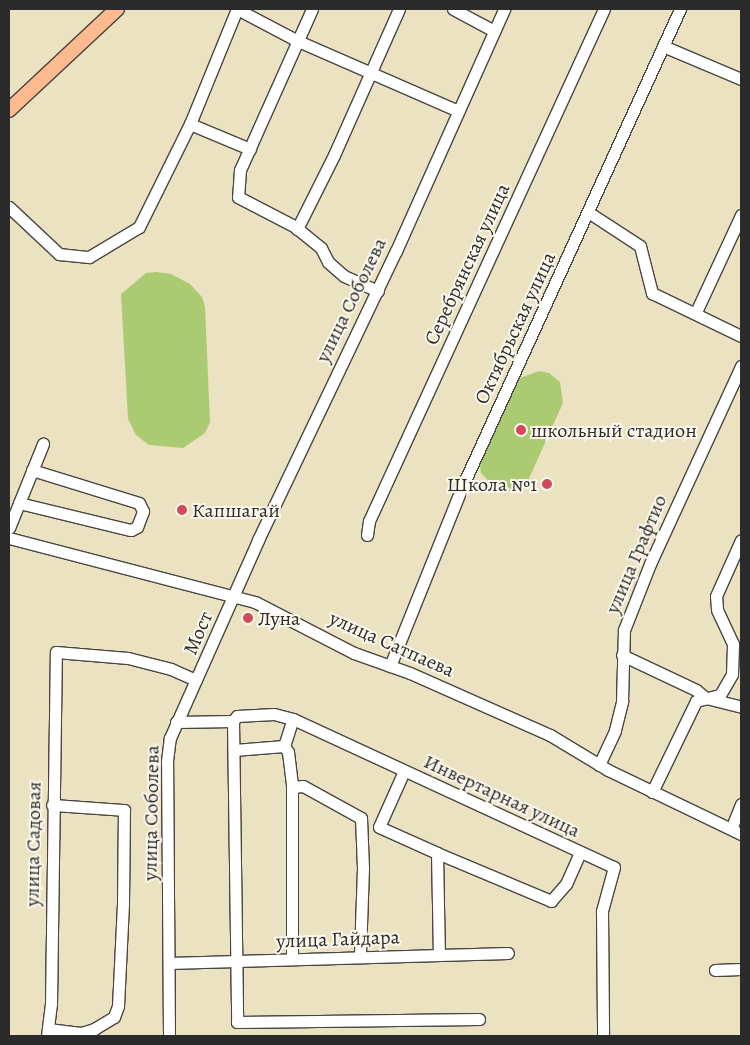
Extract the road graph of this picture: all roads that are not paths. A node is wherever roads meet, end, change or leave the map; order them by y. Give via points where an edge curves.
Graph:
1 (117, 9) edge
2 (237, 9) edge
3 (312, 9) edge
4 (399, 9) edge
5 (453, 9) edge
6 (504, 9) edge
7 (604, 9) edge
8 (680, 9) edge
9 (494, 31) junction
10 (298, 40) junction
11 (663, 46) junction
12 (370, 72) junction
13 (741, 79) edge
14 (9, 110) edge
15 (458, 111) junction
16 (190, 124) junction
17 (250, 149) junction
18 (9, 207) edge
19 (588, 212) junction
20 (741, 215) edge
21 (297, 229) junction
22 (378, 291) junction
23 (696, 312) junction
24 (741, 336) edge
25 (741, 366) edge
26 (43, 444) dead end
27 (32, 470) junction
28 (19, 503) junction
29 (9, 528) edge
30 (367, 536) dead end
31 (9, 538) edge
32 (741, 540) edge
33 (232, 601) junction
34 (738, 654) edge
35 (622, 655) junction
36 (390, 666) junction
37 (198, 677) junction
38 (706, 698) junction
39 (741, 708) edge
40 (293, 719) junction
41 (234, 721) junction
42 (176, 722) junction
43 (284, 746) junction
44 (234, 750) junction
45 (599, 765) junction
46 (404, 771) junction
47 (292, 788) junction
48 (652, 792) junction
49 (741, 804) edge
50 (52, 805) junction
51 (736, 831) edge
52 (580, 852) junction
53 (437, 854) junction
54 (508, 953) dead end
55 (439, 954) junction
56 (360, 956) junction
57 (292, 959) junction
58 (235, 961) junction
59 (169, 963) junction
60 (716, 970) dead end
61 (741, 970) edge
62 (479, 1019) dead end
63 (48, 1032) edge
64 (169, 1036) edge
65 (603, 1036) edge

1 - 14 main road
2 - 10 street
2 - 16 street
3 - 10 street
4 - 12 street
5 - 9 street
6 - 9 street, улица Соболева
7 - 30 street, Серебрянская улица via 369,521
8 - 11 street, Октябрьская улица
9 - 15 street, улица Соболева
10 - 12 street
10 - 17 street
11 - 13 street
11 - 19 street, Октябрьская улица
12 - 15 street
12 - 21 street
15 - 22 street, улица Соболева
16 - 17 street
16 - 18 street via 139,227 89,257 59,254
17 - 21 street via 240,170 238,197
19 - 23 street via 640,246 652,293
19 - 36 street, Октябрьская улица via 462,488
20 - 23 street
21 - 22 street via 321,248 328,262 340,273
22 - 33 street, улица Соболева via 336,372
23 - 24 street
25 - 35 street, улица Графтио via 650,564 624,630
26 - 27 street
27 - 28 street
27 - 28 street via 139,503 144,511 137,527 132,530
28 - 29 street
31 - 33 street, улица Сатпаева
32 - 34 street via 716,603
33 - 36 street, улица Сатпаева via 284,614 354,652
33 - 37 street, Мост
34 - 38 street via 725,690 720,695
35 - 38 street via 696,690
35 - 45 street, улица Графтио via 622,701 615,730
36 - 45 street, улица Сатпаева via 550,735
37 - 42 street, улица Соболева
37 - 50 street, улица Садовая via 128,658 56,652
38 - 39 street
38 - 48 street via 696,701
40 - 41 street, Инвертарная улица via 274,714 237,716
40 - 43 street
40 - 46 street, Инвертарная улица
41 - 42 street
41 - 44 street
42 - 59 street, улица Соболева via 167,761
43 - 44 street
43 - 47 street via 289,758
44 - 58 street
45 - 48 street, улица Сатпаева
46 - 52 street, Инвертарная улица
46 - 53 street, Инвертарная улица via 379,827
47 - 56 street via 303,786 361,818 364,868
47 - 57 street
48 - 51 street, улица Сатпаева
49 - 51 street
50 - 63 street, улица Садовая
50 - 63 street via 124,810 123,903 118,1006 114,1017 81,1033
52 - 53 street, Инвертарная улица via 566,884 551,901
52 - 65 street via 614,868 602,911
53 - 55 street
54 - 55 street, улица Гайдара
55 - 56 street, улица Гайдара
56 - 57 street, улица Гайдара
57 - 58 street, улица Гайдара
58 - 59 street, улица Гайдара
58 - 62 street via 237,1022
59 - 64 street, улица Соболева
60 - 61 street

